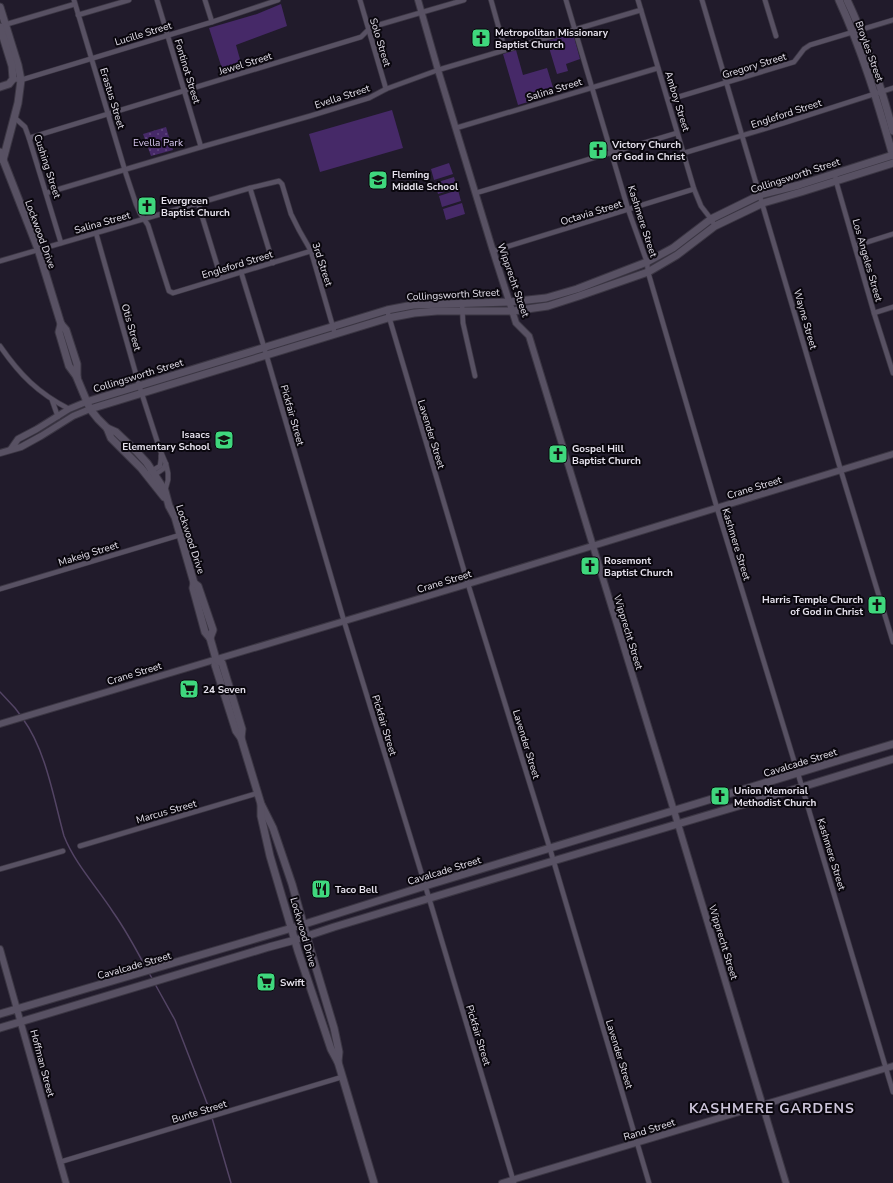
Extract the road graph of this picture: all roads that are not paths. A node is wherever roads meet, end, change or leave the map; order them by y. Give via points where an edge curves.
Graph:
1 (130, 0) edge
2 (156, 0) edge
3 (205, 0) edge
4 (278, 0) edge
5 (360, 0) edge
6 (418, 0) edge
7 (464, 0) edge
8 (491, 0) edge
9 (566, 0) edge
10 (638, 0) edge
11 (702, 0) edge
12 (765, 0) edge
13 (839, 0) edge
14 (847, 0) edge
15 (74, 2) edge
16 (0, 7) edge
17 (641, 10) junction
18 (422, 13) junction
19 (78, 15) junction
20 (893, 20) edge
21 (212, 22) junction
22 (2, 26) edge
23 (575, 29) junction
24 (368, 30) junction
25 (857, 31) junction
26 (168, 35) junction
27 (776, 36) dead end
28 (506, 50) junction
29 (91, 58) junction
30 (658, 68) junction
31 (438, 70) junction
32 (13, 79) junction
33 (21, 80) junction
34 (727, 82) junction
35 (0, 87) edge
36 (592, 87) junction
37 (893, 88) edge
38 (386, 89) junction
39 (184, 91) junction
40 (878, 92) junction
41 (668, 100) junction
42 (108, 114) junction
43 (14, 117) junction
44 (456, 128) junction
45 (893, 132) edge
46 (677, 133) junction
47 (743, 136) junction
48 (29, 138) junction
49 (201, 147) junction
50 (0, 152) edge
51 (612, 152) junction
52 (684, 153) junction
53 (893, 155) edge
54 (3, 160) junction
55 (893, 163) edge
56 (125, 170) junction
57 (835, 173) junction
58 (279, 181) joint
59 (836, 181) junction
60 (250, 188) junction
61 (694, 189) junction
62 (46, 193) junction
63 (476, 193) junction
64 (760, 195) junction
65 (198, 203) junction
66 (763, 203) junction
67 (628, 209) junction
68 (144, 219) junction
69 (711, 219) junction
70 (716, 226) junction
71 (96, 233) junction
72 (893, 234) edge
73 (61, 242) junction
74 (854, 246) junction
75 (38, 249) junction
76 (311, 251) junction
77 (493, 251) junction
78 (0, 261) edge
79 (647, 262) junction
80 (273, 263) junction
81 (241, 272) junction
82 (648, 272) junction
83 (221, 278) junction
84 (169, 291) joint
85 (509, 302) junction
86 (462, 303) junction
87 (893, 307) edge
88 (387, 310) junction
89 (462, 311) junction
90 (513, 312) junction
91 (874, 313) junction
92 (388, 318) junction
93 (333, 326) junction
94 (335, 334) junction
95 (0, 346) edge
96 (264, 347) junction
97 (266, 355) junction
98 (893, 373) edge
99 (475, 376) dead end
100 (139, 385) junction
101 (142, 393) junction
102 (52, 400) junction
103 (88, 405) junction
104 (69, 410) junction
105 (58, 417) junction
106 (11, 449) junction
107 (160, 450) junction
108 (0, 453) edge
109 (893, 454) edge
110 (166, 464) junction
111 (841, 470) junction
112 (151, 474) junction
113 (165, 491) junction
114 (168, 502) junction
115 (717, 508) junction
116 (180, 535) junction
117 (592, 546) junction
118 (468, 584) junction
119 (0, 589) edge
120 (344, 621) junction
121 (893, 642) edge
122 (216, 659) junction
123 (0, 724) edge
124 (893, 744) edge
125 (861, 754) junction
126 (893, 759) edge
127 (865, 767) junction
128 (798, 773) junction
129 (802, 787) junction
130 (737, 792) junction
131 (258, 793) junction
132 (261, 804) junction
133 (740, 805) junction
134 (674, 811) junction
135 (678, 824) junction
136 (612, 830) junction
137 (616, 842) junction
138 (80, 846) dead end
139 (550, 849) junction
140 (63, 851) dead end
141 (282, 854) junction
142 (270, 856) junction
143 (553, 860) junction
144 (488, 868) junction
145 (0, 869) edge
146 (491, 879) junction
147 (425, 886) junction
148 (429, 898) junction
149 (303, 924) junction
150 (292, 928) junction
151 (306, 936) junction
152 (295, 940) junction
153 (0, 949) edge
154 (200, 955) junction
155 (204, 967) junction
156 (111, 982) junction
157 (115, 994) junction
158 (18, 1009) junction
159 (330, 1013) junction
160 (0, 1014) edge
161 (320, 1017) junction
162 (21, 1022) junction
163 (0, 1028) edge
164 (338, 1062) junction
165 (893, 1066) edge
166 (886, 1068) junction
167 (342, 1077) junction
168 (893, 1092) edge
169 (762, 1105) junction
170 (637, 1142) junction
171 (60, 1162) junction
172 (514, 1181) edge
173 (66, 1183) edge
174 (374, 1183) edge
175 (502, 1183) edge
176 (649, 1183) edge
177 (786, 1183) edge

1 - 19 street
2 - 26 street, Fontinot Street
3 - 21 street
4 - 21 street, Lucille Street
5 - 24 street, Solo Street
6 - 18 street, Wipprecht Street
7 - 18 street, Jewel Street
8 - 28 street
9 - 23 street, Kashmere Street
10 - 17 street, Amboy Street
11 - 34 street, Wayne Street
12 - 27 street
13 - 25 main road, Broyles Street
14 - 25 main road, Broyles Street
15 - 19 street, Erastus Street
15 - 22 street
16 - 22 main road
17 - 23 street, Evella Street
17 - 30 street, Amboy Street
18 - 24 street, Jewel Street
18 - 31 street, Wipprecht Street
19 - 29 street, Erastus Street
20 - 25 street, Gregory Street
21 - 26 street, Lucille Street
22 - 32 main road
22 - 33 main road via 18,65
23 - 28 street, Evella Street
23 - 36 street, Kashmere Street
24 - 38 street, Solo Street
24 - 39 street, Jewel Street via 361,37
25 - 34 street, Gregory Street via 810,45 794,62
25 - 40 main road, Broyles Street
26 - 29 street, Lucille Street
26 - 39 street, Fontinot Street
28 - 31 street, Evella Street
29 - 33 street, Lucille Street
29 - 42 street, Erastus Street
30 - 36 street, Salina Street
30 - 41 street, Amboy Street
31 - 38 street, Evella Street
31 - 44 street, Wipprecht Street
32 - 33 street, Lucille Street
32 - 35 main road via 9,84
33 - 43 main road
34 - 41 street, Gregory Street
34 - 47 street, Wayne Street
36 - 44 street, Salina Street
36 - 51 street, Kashmere Street
37 - 40 street, Engleford Street
38 - 49 street, Evella Street via 369,98
39 - 42 street, Jewel Street
39 - 49 street, Fontinot Street
40 - 45 main road, Broyles Street
40 - 47 street, Engleford Street
40 - 53 main road, Broyles Street
41 - 46 street, Amboy Street
42 - 48 street, Jewel Street
42 - 56 street, Erastus Street
43 - 48 street, Cushing Street via 25,127
43 - 54 main road
44 - 63 street, Wipprecht Street
46 - 51 street
46 - 52 street, Amboy Street
47 - 52 street, Engleford Street
47 - 64 street, Wayne Street
48 - 62 street, Cushing Street
49 - 56 street, Evella Street
50 - 54 main road, Lockwood Drive
51 - 63 street
51 - 67 street, Kashmere Street
52 - 61 street, Amboy Street
53 - 57 main road, Collingsworth Street
54 - 75 main road, Lockwood Drive
55 - 59 main road, Collingsworth Street
56 - 62 street, Evella Street
56 - 68 street, Erastus Street via 136,204
57 - 59 street, Los Angeles Street
57 - 64 main road, Collingsworth Street
58 - 60 street, Salina Street
58 - 76 street, 3rd Street via 299,230
59 - 66 main road, Collingsworth Street
59 - 74 street, Los Angeles Street
60 - 65 street, Salina Street
60 - 80 street
61 - 67 street, Octavia Street
61 - 69 street, Amboy Street via 701,206
62 - 73 street, Cushing Street
63 - 77 street, Wipprecht Street
64 - 66 street, Wayne Street
64 - 69 main road, Collingsworth Street
65 - 68 street, Salina Street
65 - 83 street
66 - 70 main road, Collingsworth Street
66 - 111 street, Wayne Street
67 - 77 street, Octavia Street
67 - 79 street, Kashmere Street
68 - 71 street, Salina Street
68 - 84 street, Erastus Street
69 - 70 street, Amboy Street
69 - 79 main road, Collingsworth Street via 673,248
70 - 82 main road, Collingsworth Street via 677,255
71 - 73 street, Salina Street
71 - 100 street, Otis Street
72 - 74 street
73 - 75 street, Salina Street
74 - 91 street, Los Angeles Street
75 - 78 street, Salina Street
75 - 103 main road, Lockwood Drive via 60,324 66,330 77,364 78,378
76 - 80 street, Engleford Street
76 - 93 street, 3rd Street
77 - 85 street, Wipprecht Street
79 - 82 street, Kashmere Street
79 - 85 main road, Collingsworth Street via 546,298
80 - 81 street, Engleford Street
81 - 83 street, Engleford Street
81 - 96 street, Pickfair Street
82 - 90 main road, Collingsworth Street via 548,306
82 - 115 street, Kashmere Street
83 - 84 street, Engleford Street via 173,293
85 - 86 main road, Collingsworth Street
85 - 90 street, Wipprecht Street
86 - 88 main road, Collingsworth Street via 412,305
86 - 89 street
87 - 91 street
88 - 92 street, Lavender Street
88 - 93 main road, Collingsworth Street
89 - 90 main road, Collingsworth Street
89 - 92 main road, Collingsworth Street via 414,313
89 - 99 street
90 - 117 street, Wipprecht Street via 516,323 529,336
91 - 98 street, Los Angeles Street
92 - 94 main road, Collingsworth Street
92 - 118 street, Lavender Street
93 - 94 street, 3rd Street
93 - 96 main road, Collingsworth Street
94 - 97 main road, Collingsworth Street
95 - 102 street via 12,364 35,388
96 - 97 street, Pickfair Street
96 - 100 main road, Collingsworth Street
97 - 101 main road, Collingsworth Street
97 - 120 street, Pickfair Street
100 - 101 street, Otis Street
100 - 103 main road, Collingsworth Street
101 - 103 main road, Collingsworth Street
101 - 107 street, Otis Street
102 - 104 street
102 - 105 street
103 - 104 street, Collingsworth Street
103 - 106 street, Collingsworth Street via 41,436 21,447
103 - 112 main road, Lockwood Drive via 107,428 111,438
104 - 105 street, Collingsworth Street
105 - 106 street, Collingsworth Street via 18,439
106 - 108 street, Collingsworth Street
107 - 110 street, Otis Street
107 - 112 street, Otis Street via 160,466
109 - 111 street, Crane Street
110 - 112 street via 163,469
110 - 113 street, Otis Street via 168,480
111 - 115 street, Crane Street
111 - 121 street, Wayne Street
112 - 113 main road, Lockwood Drive
112 - 114 main road, Lockwood Drive
113 - 114 main road, Lockwood Drive
114 - 116 main road, Lockwood Drive
115 - 117 street, Crane Street
115 - 128 street, Kashmere Street
116 - 119 street, Makeig Street
116 - 122 main road, Lockwood Drive via 194,583 198,586 213,630 210,638
117 - 118 street, Crane Street
117 - 134 street, Wipprecht Street
118 - 120 street, Crane Street
118 - 139 street, Lavender Street
120 - 122 street, Crane Street
120 - 147 street, Pickfair Street
122 - 123 street, Crane Street
122 - 131 main road, Lockwood Drive via 215,665
124 - 125 main road, Cavalcade Street
125 - 127 main road
125 - 128 main road, Cavalcade Street
126 - 127 main road
127 - 129 main road
128 - 129 street, Kashmere Street
128 - 130 main road, Cavalcade Street
129 - 133 main road
129 - 166 street, Kashmere Street
130 - 133 main road
130 - 134 main road, Cavalcade Street
131 - 132 main road, Lockwood Drive
131 - 138 street, Marcus Street
132 - 141 main road, Lockwood Drive
132 - 142 main road, Lockwood Drive via 260,816
133 - 135 main road
134 - 135 street, Wipprecht Street
134 - 136 main road, Cavalcade Street
135 - 137 main road
135 - 169 street, Wipprecht Street
136 - 137 main road
136 - 139 main road, Cavalcade Street
137 - 143 main road
139 - 143 street, Lavender Street
139 - 144 main road, Cavalcade Street
140 - 145 street
141 - 142 main road
141 - 149 main road, Lockwood Drive
142 - 150 main road, Lockwood Drive
143 - 146 main road
143 - 170 street, Lavender Street
144 - 146 main road
144 - 147 main road, Cavalcade Street
146 - 148 main road
147 - 148 street, Pickfair Street
147 - 149 main road, Cavalcade Street
148 - 151 main road
148 - 172 street, Pickfair Street
149 - 150 main road, Cavalcade Street
149 - 151 main road, Lockwood Drive
150 - 152 main road, Lockwood Drive
150 - 154 main road, Cavalcade Street
151 - 152 main road
151 - 159 main road, Lockwood Drive
152 - 155 main road
152 - 161 main road, Lockwood Drive
153 - 158 street, Hoffman Street
154 - 155 main road
154 - 156 main road, Cavalcade Street
155 - 157 main road
156 - 157 main road
156 - 158 main road, Cavalcade Street
157 - 162 main road
158 - 160 main road, Cavalcade Street
158 - 162 street, Hoffman Street
159 - 161 main road
159 - 164 main road, Lockwood Drive via 339,1052
161 - 164 main road, Lockwood Drive
162 - 163 main road
162 - 171 street, Hoffman Street
164 - 167 main road, Lockwood Drive
165 - 166 street, Rand Street
166 - 168 street, Kashmere Street
166 - 169 street, Rand Street
167 - 171 street, Bunte Street
167 - 174 main road, Lockwood Drive
169 - 170 street, Rand Street
169 - 177 street, Wipprecht Street
170 - 172 street, Rand Street
170 - 176 street, Lavender Street
171 - 173 street, Hoffman Street
172 - 175 street, Rand Street

